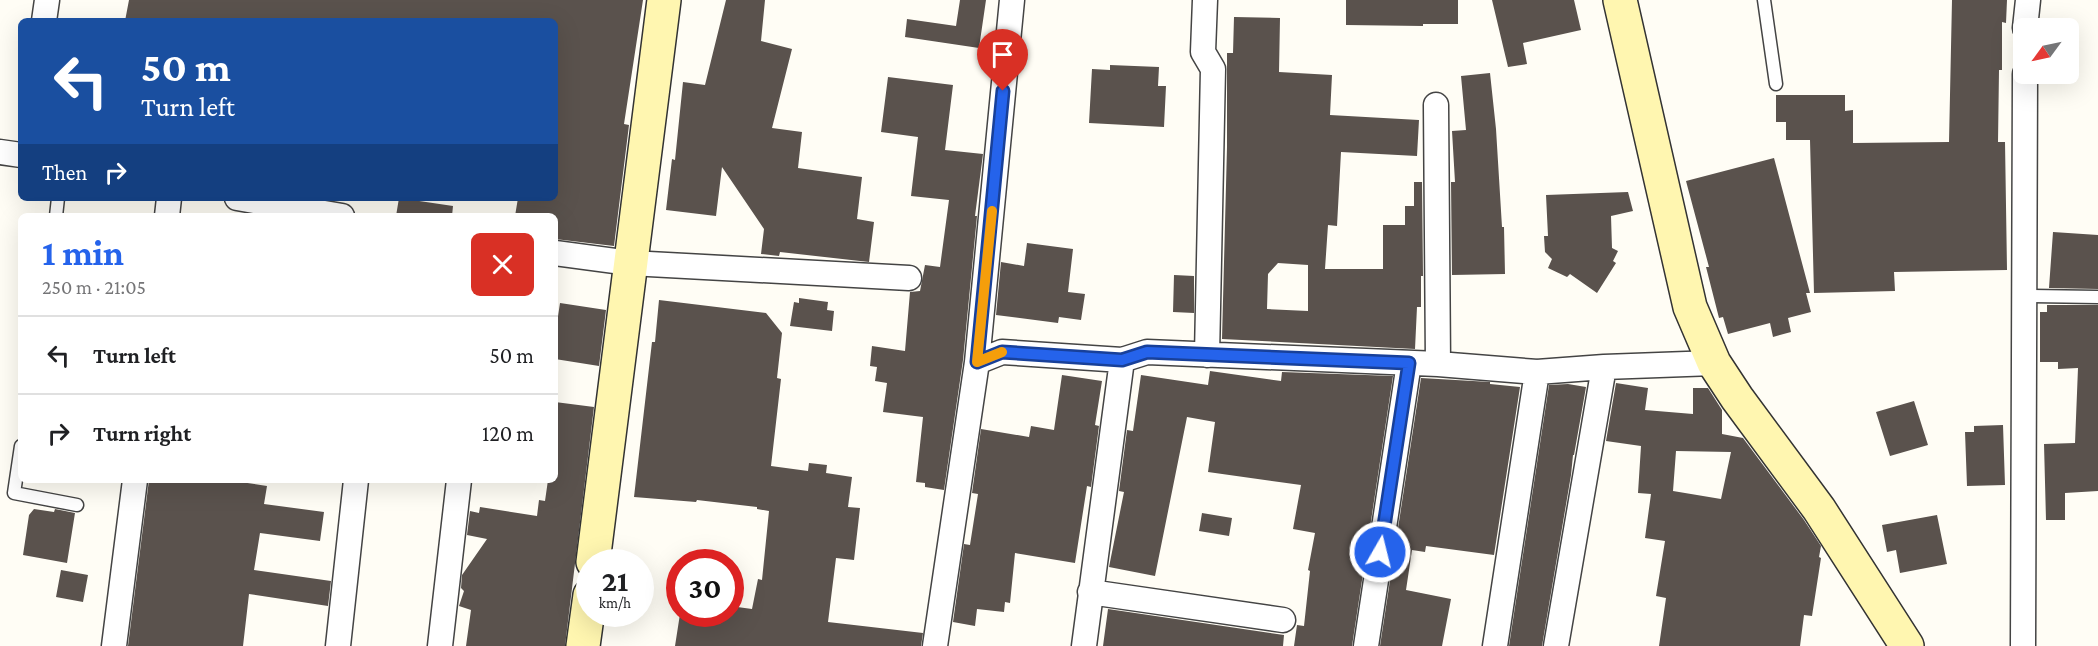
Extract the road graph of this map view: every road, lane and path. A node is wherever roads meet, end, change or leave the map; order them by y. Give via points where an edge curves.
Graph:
1 (48, 0) edge
2 (664, 0) edge
3 (1012, 0) edge
4 (1205, 0) edge
5 (1620, 0) edge
6 (1764, 0) edge
7 (2028, 0) edge
8 (45, 18) edge
9 (2026, 18) edge
10 (1776, 84) dead end
11 (2025, 84) edge
12 (1436, 105) dead end
13 (0, 152) edge
14 (18, 154) edge
15 (254, 201) edge
16 (324, 213) edge
17 (558, 253) edge
18 (630, 263) junction
19 (909, 278) dead end
20 (2025, 296) junction
21 (2098, 297) edge
22 (1207, 355) junction
23 (1122, 360) junction
24 (977, 362) junction
25 (1409, 363) junction
26 (1714, 363) junction
27 (1438, 364) junction
28 (1604, 367) junction
29 (1537, 372) junction
30 (18, 466) edge
31 (135, 483) edge
32 (356, 483) edge
33 (459, 483) edge
34 (77, 505) dead end
35 (595, 549) edge
36 (1090, 592) junction
37 (1283, 620) dead end
38 (586, 627) edge
39 (114, 646) edge
40 (338, 646) edge
41 (440, 646) edge
42 (583, 646) edge
43 (935, 646) edge
44 (1084, 646) edge
45 (1366, 646) edge
46 (1495, 646) edge
47 (1556, 646) edge
48 (1907, 646) edge
49 (2023, 646) edge

1 - 8 street
2 - 18 street
3 - 24 street
4 - 22 street via 1203,52 1213,69
5 - 26 street via 1690,307
6 - 10 lane
7 - 9 street
11 - 20 street
12 - 27 street
13 - 14 street
15 - 16 street
17 - 18 street
18 - 19 street
18 - 35 street
20 - 21 lane
20 - 49 street
22 - 23 street via 1147,352
22 - 25 street
23 - 24 street via 1002,352
23 - 36 street
24 - 43 street
25 - 27 street
25 - 45 street
26 - 28 street
26 - 48 street via 1819,509
27 - 29 street
28 - 29 street
28 - 47 street
29 - 46 street
30 - 34 lane via 14,493
31 - 39 street
32 - 40 street
33 - 41 street
36 - 37 street
36 - 44 street
38 - 42 street

